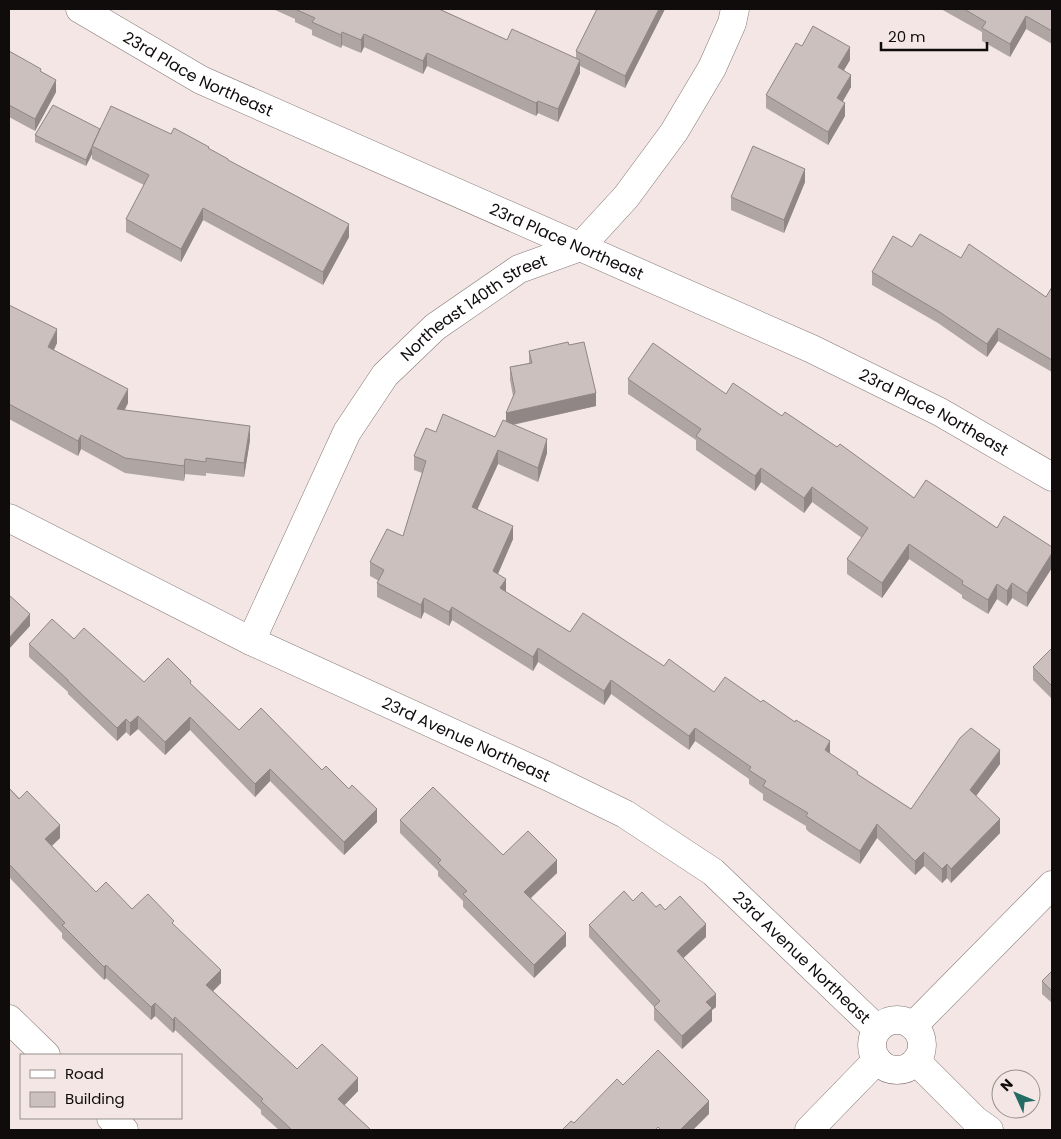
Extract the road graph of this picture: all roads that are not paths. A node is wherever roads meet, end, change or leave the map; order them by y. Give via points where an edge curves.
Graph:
1 (80, 9) edge
2 (735, 9) edge
3 (580, 247) junction
4 (1052, 477) edge
5 (9, 518) edge
6 (251, 641) junction
7 (1052, 886) edge
8 (9, 1019) edge
9 (913, 1026) junction
10 (877, 1029) junction
11 (45, 1054) edge
12 (877, 1060) junction
13 (916, 1061) junction
14 (112, 1119) edge
15 (124, 1130) edge
16 (809, 1130) edge
17 (988, 1130) edge

1 - 3 street, 23rd Place Northeast via 201,80
2 - 3 street, Northeast 140th Street via 712,68 674,132 626,196
3 - 4 street, 23rd Place Northeast via 812,349 940,412
3 - 6 street, Northeast 140th Street via 519,269 435,327 385,376 347,432
5 - 6 street, 23rd Avenue Northeast
6 - 10 street, 23rd Avenue Northeast via 625,814 713,872
7 - 9 street
8 - 11 street
9 - 10 street via 892,1020
9 - 13 street via 922,1042
10 - 12 street via 872,1044
12 - 13 street via 883,1066 898,1070
12 - 16 street
13 - 17 street
14 - 15 street

